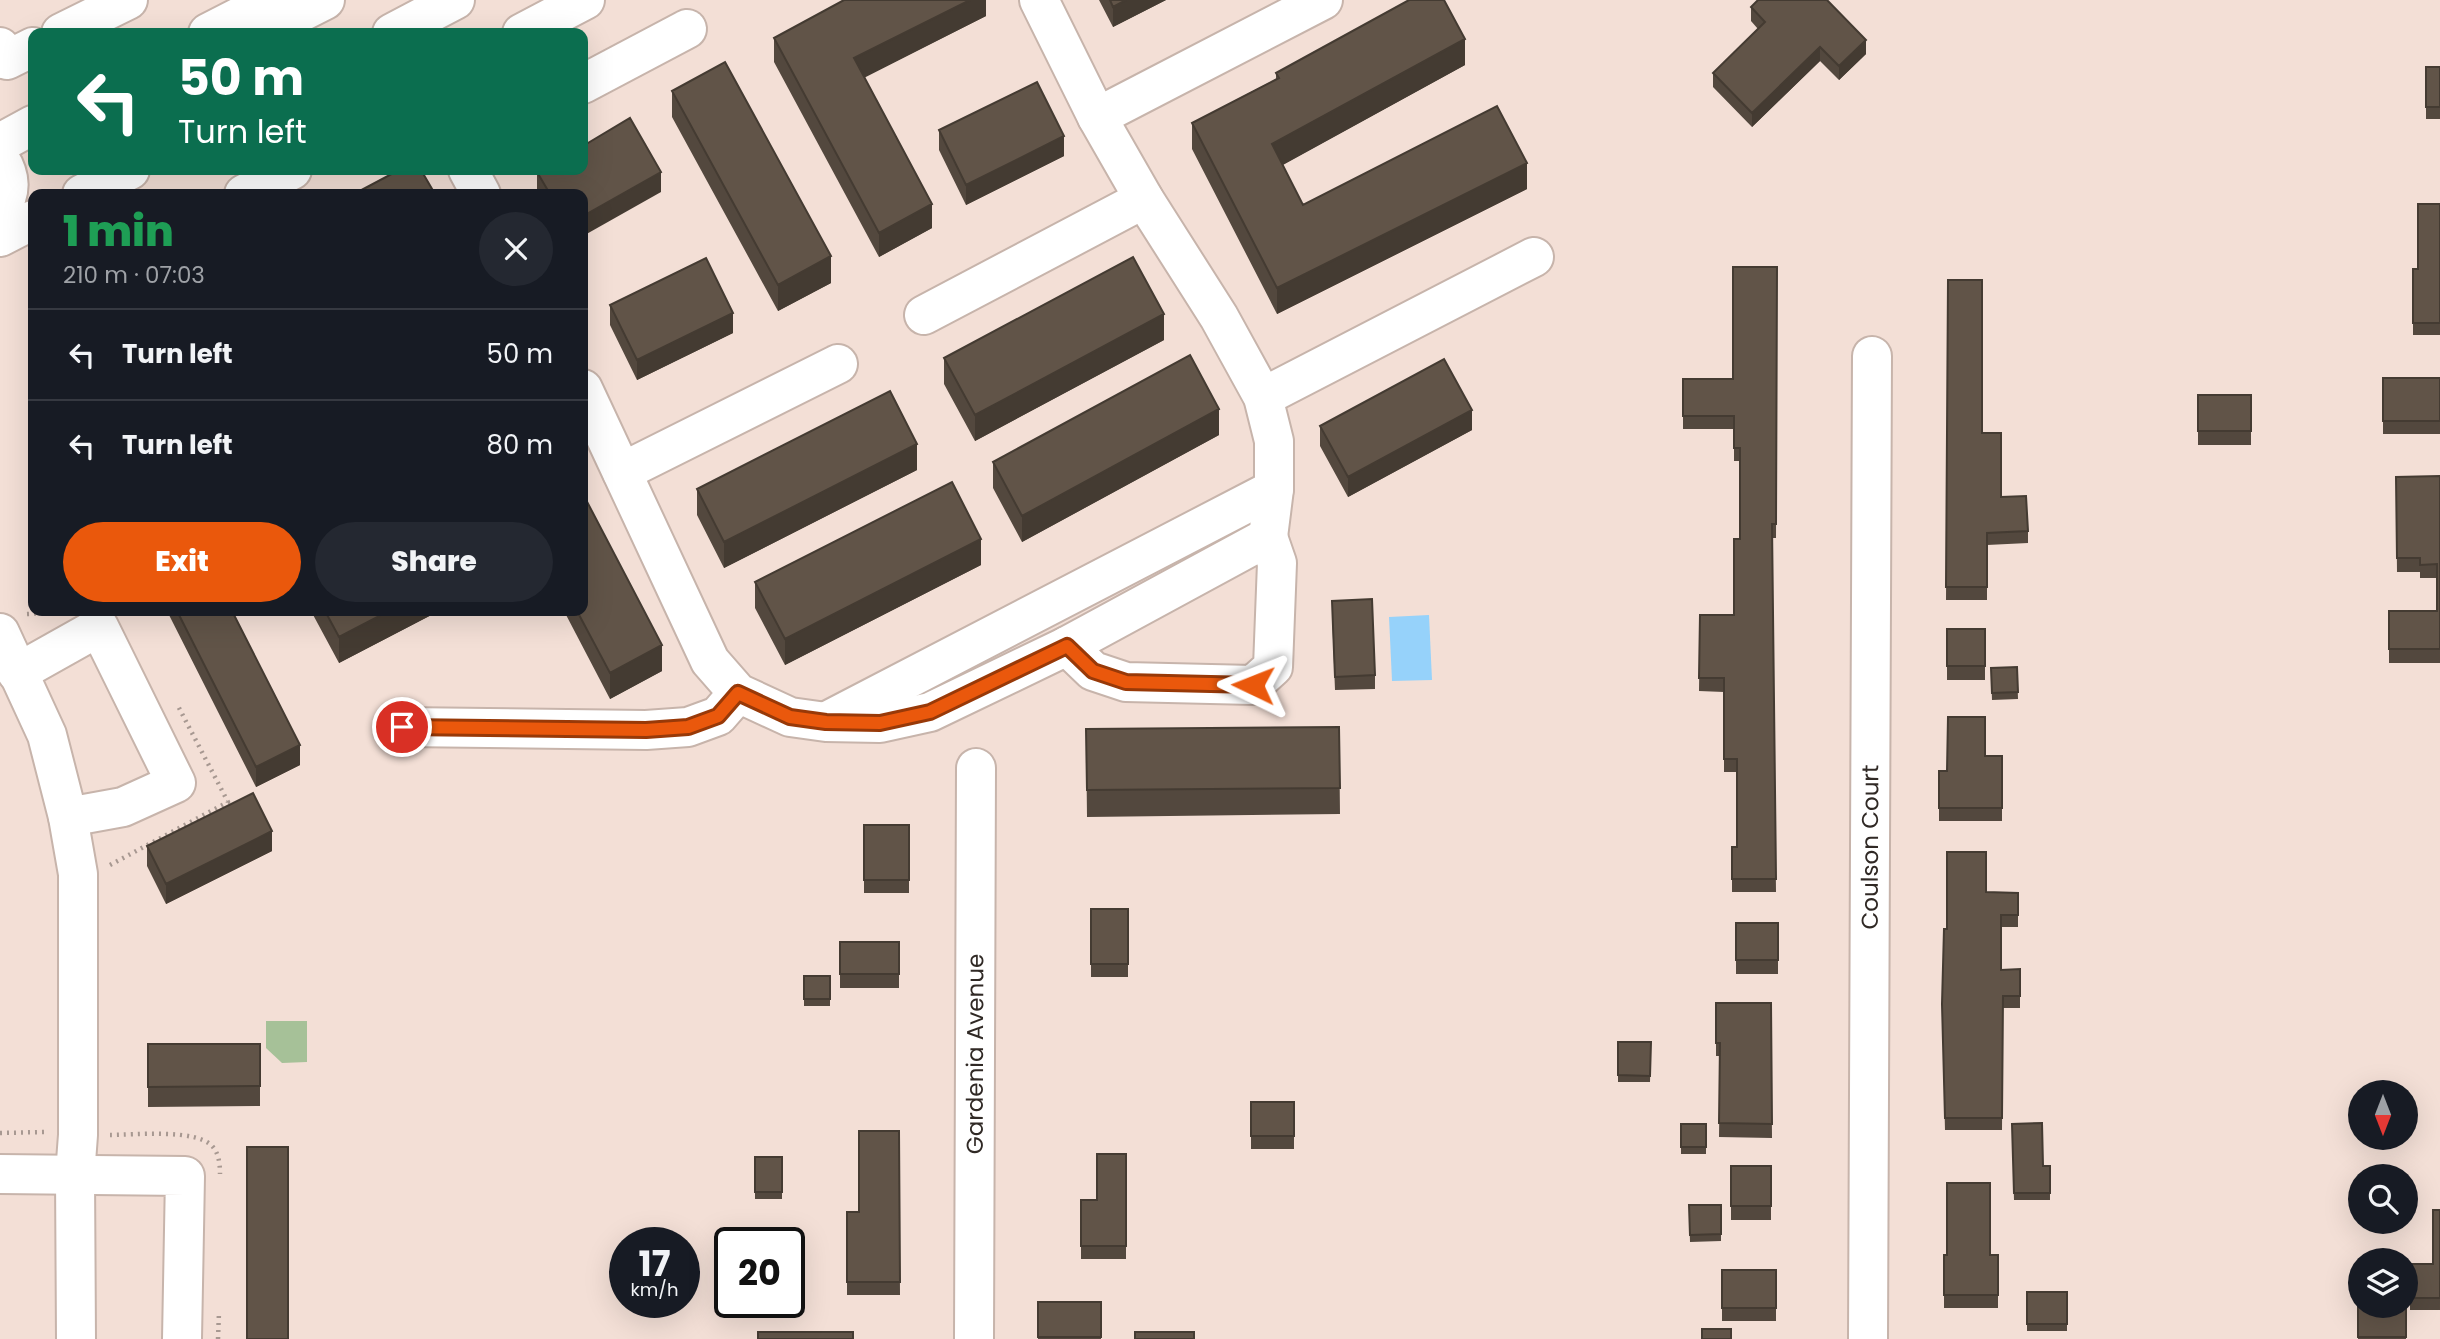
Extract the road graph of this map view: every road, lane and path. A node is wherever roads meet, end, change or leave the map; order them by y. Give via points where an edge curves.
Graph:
1 (128, 0) edge
2 (272, 0) edge
3 (325, 0) edge
4 (455, 0) edge
5 (585, 0) edge
6 (1039, 0) edge
7 (1323, 0) edge
8 (71, 28) edge
9 (218, 28) edge
10 (270, 28) edge
11 (402, 28) edge
12 (532, 28) edge
13 (687, 29) dead end
14 (0, 47) edge
15 (28, 50) edge
16 (588, 81) edge
17 (1097, 117) junction
18 (28, 128) edge
19 (0, 143) edge
20 (0, 159) edge
21 (110, 175) edge
22 (282, 175) edge
23 (90, 189) edge
24 (254, 189) edge
25 (1143, 199) junction
26 (0, 209) edge
27 (28, 223) edge
28 (0, 237) edge
29 (1535, 257) dead end
30 (924, 315) dead end
31 (1872, 356) dead end
32 (838, 364) dead end
33 (1263, 397) junction
34 (588, 401) edge
35 (622, 472) junction
36 (1274, 489) junction
37 (1268, 537) junction
38 (1067, 646) junction
39 (6, 650) edge
40 (738, 693) junction
41 (826, 722) junction
42 (402, 727) dead end
43 (976, 768) dead end
44 (68, 817) junction
45 (45, 1121) dead end
46 (0, 1133) edge
47 (0, 1174) edge
48 (75, 1175) junction
49 (76, 1339) edge
50 (182, 1339) edge
51 (974, 1339) edge
52 (1868, 1339) edge

1 - 8 street
2 - 9 street
3 - 10 street
4 - 11 street
5 - 12 street
6 - 17 street
7 - 17 street
13 - 16 street
14 - 15 street via 7,60
17 - 25 street
18 - 19 street
20 - 26 street via 9,184 8,198
21 - 23 street
22 - 24 street
25 - 30 street
25 - 33 street via 1219,317
27 - 28 street
29 - 33 street
31 - 52 street, Coulson Court
32 - 35 street
33 - 36 street via 1274,441
34 - 35 street
35 - 40 street via 710,661
36 - 37 street
36 - 41 street
37 - 38 street
37 - 38 street via 1277,563 1273,667 1253,685 1126,682 1093,671
38 - 41 street via 930,712 880,723
39 - 44 street via 47,735
39 - 44 street via 99,627 176,783 123,807
40 - 41 street via 790,717
40 - 42 street via 718,716 688,727
43 - 51 street, Gardenia Avenue
44 - 48 street via 78,874
45 - 46 path via 44,1134
47 - 48 street
48 - 49 street
48 - 50 street via 184,1176

